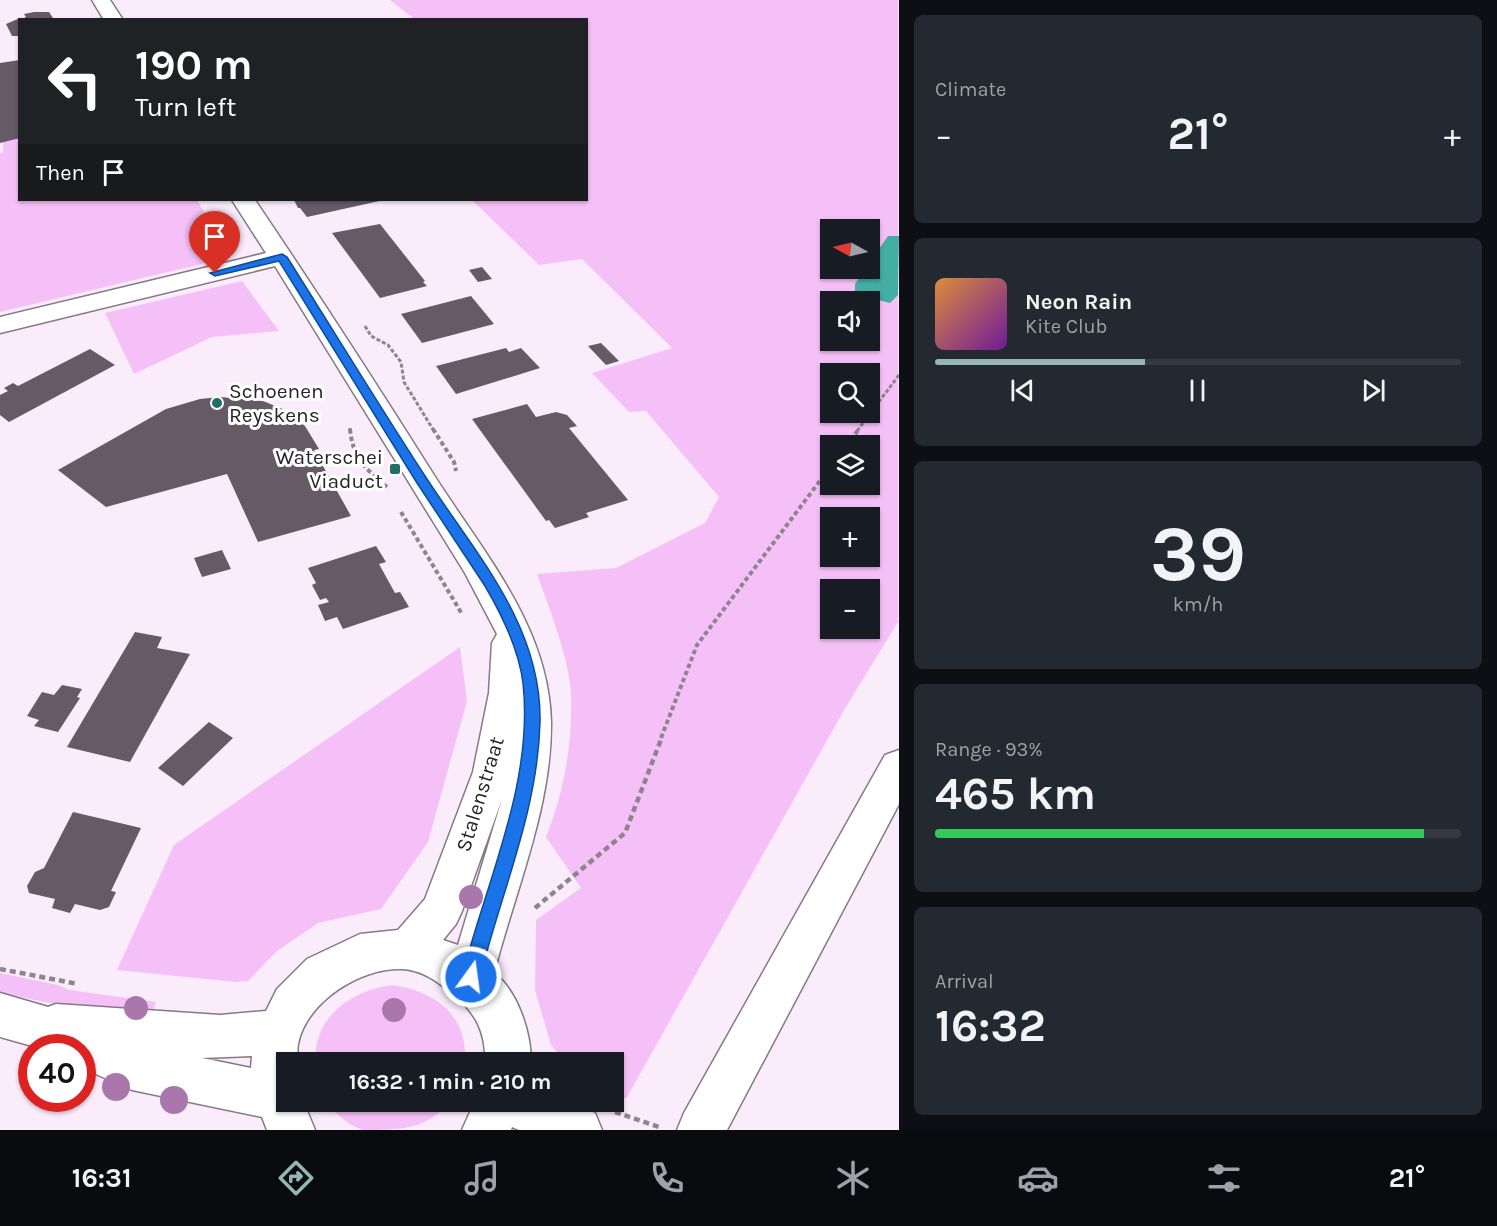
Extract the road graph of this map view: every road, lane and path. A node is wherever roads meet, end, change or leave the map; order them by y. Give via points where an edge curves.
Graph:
1 (101, 0) edge
2 (113, 18) edge
3 (245, 201) edge
4 (282, 257) junction
5 (0, 325) edge
6 (898, 375) edge
7 (345, 420) dead end
8 (854, 435) edge
9 (820, 481) edge
10 (393, 497) dead end
11 (398, 507) dead end
12 (464, 617) dead end
13 (510, 625) junction
14 (898, 765) edge
15 (530, 912) dead end
16 (409, 949) junction
17 (471, 977) junction
18 (19, 1020) edge
19 (278, 1032) junction
20 (507, 1052) edge
21 (495, 1112) edge
22 (547, 1112) edge
23 (283, 1113) edge
24 (592, 1118) edge
25 (693, 1125) edge
26 (486, 1130) edge

1 - 2 main road
3 - 4 main road, Stalenstraat
4 - 5 main road
4 - 13 main road, Stalenstraat via 421,480 490,582
6 - 8 path
7 - 10 path via 351,430 352,447 363,467
9 - 15 path via 697,645 625,833
11 - 12 path
13 - 16 main road, Stalenstraat via 507,693 492,772 441,911
13 - 17 main road, Stalenstraat via 524,653 530,682 532,721 527,776
14 - 25 main road
16 - 17 main road via 442,958
16 - 19 main road via 366,951 340,961 317,976 297,997
17 - 20 main road via 490,1000 503,1028
18 - 19 main road via 220,1037
18 - 23 main road via 132,1067
19 - 23 main road via 272,1064
21 - 26 main road
22 - 24 main road
24 - 25 path

